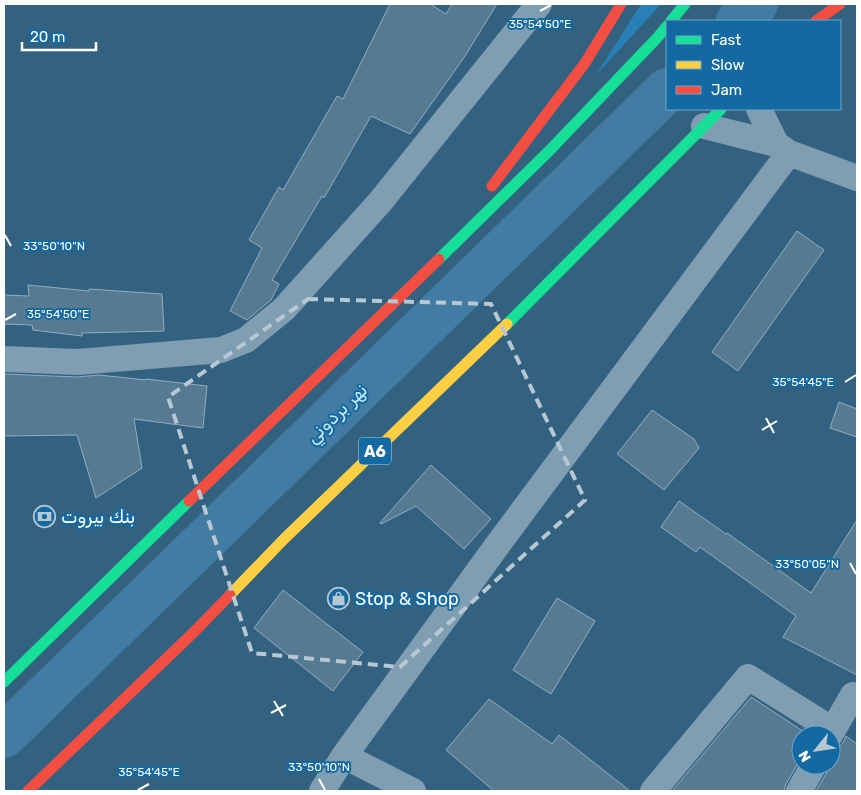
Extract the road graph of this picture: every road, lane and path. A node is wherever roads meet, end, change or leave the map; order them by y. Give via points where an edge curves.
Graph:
1 (540, 4) edge
2 (621, 4) edge
3 (685, 4) edge
4 (826, 4) edge
5 (840, 4) edge
6 (672, 20) edge
7 (809, 20) edge
8 (817, 20) edge
9 (666, 27) edge
10 (760, 110) edge
11 (713, 117) edge
12 (782, 148) junction
13 (857, 178) edge
14 (473, 225) junction
15 (4, 359) edge
16 (4, 682) edge
17 (853, 695) dead end
18 (820, 725) edge
19 (836, 725) edge
20 (344, 756) junction
21 (808, 775) edge
22 (28, 791) edge
23 (322, 791) edge
24 (413, 791) edge
25 (654, 791) edge
26 (799, 791) edge

1 - 15 street via 380,202 284,309 246,340 221,350 78,362
2 - 14 highway via 585,63 493,185
3 - 6 highway
4 - 7 highway
5 - 8 highway
9 - 14 highway via 550,150
10 - 12 street
11 - 12 street
11 - 22 highway, A6 via 536,296
12 - 13 street
12 - 20 street
14 - 16 highway
17 - 19 street
18 - 25 street via 748,677
20 - 23 street
20 - 24 street
21 - 26 street

